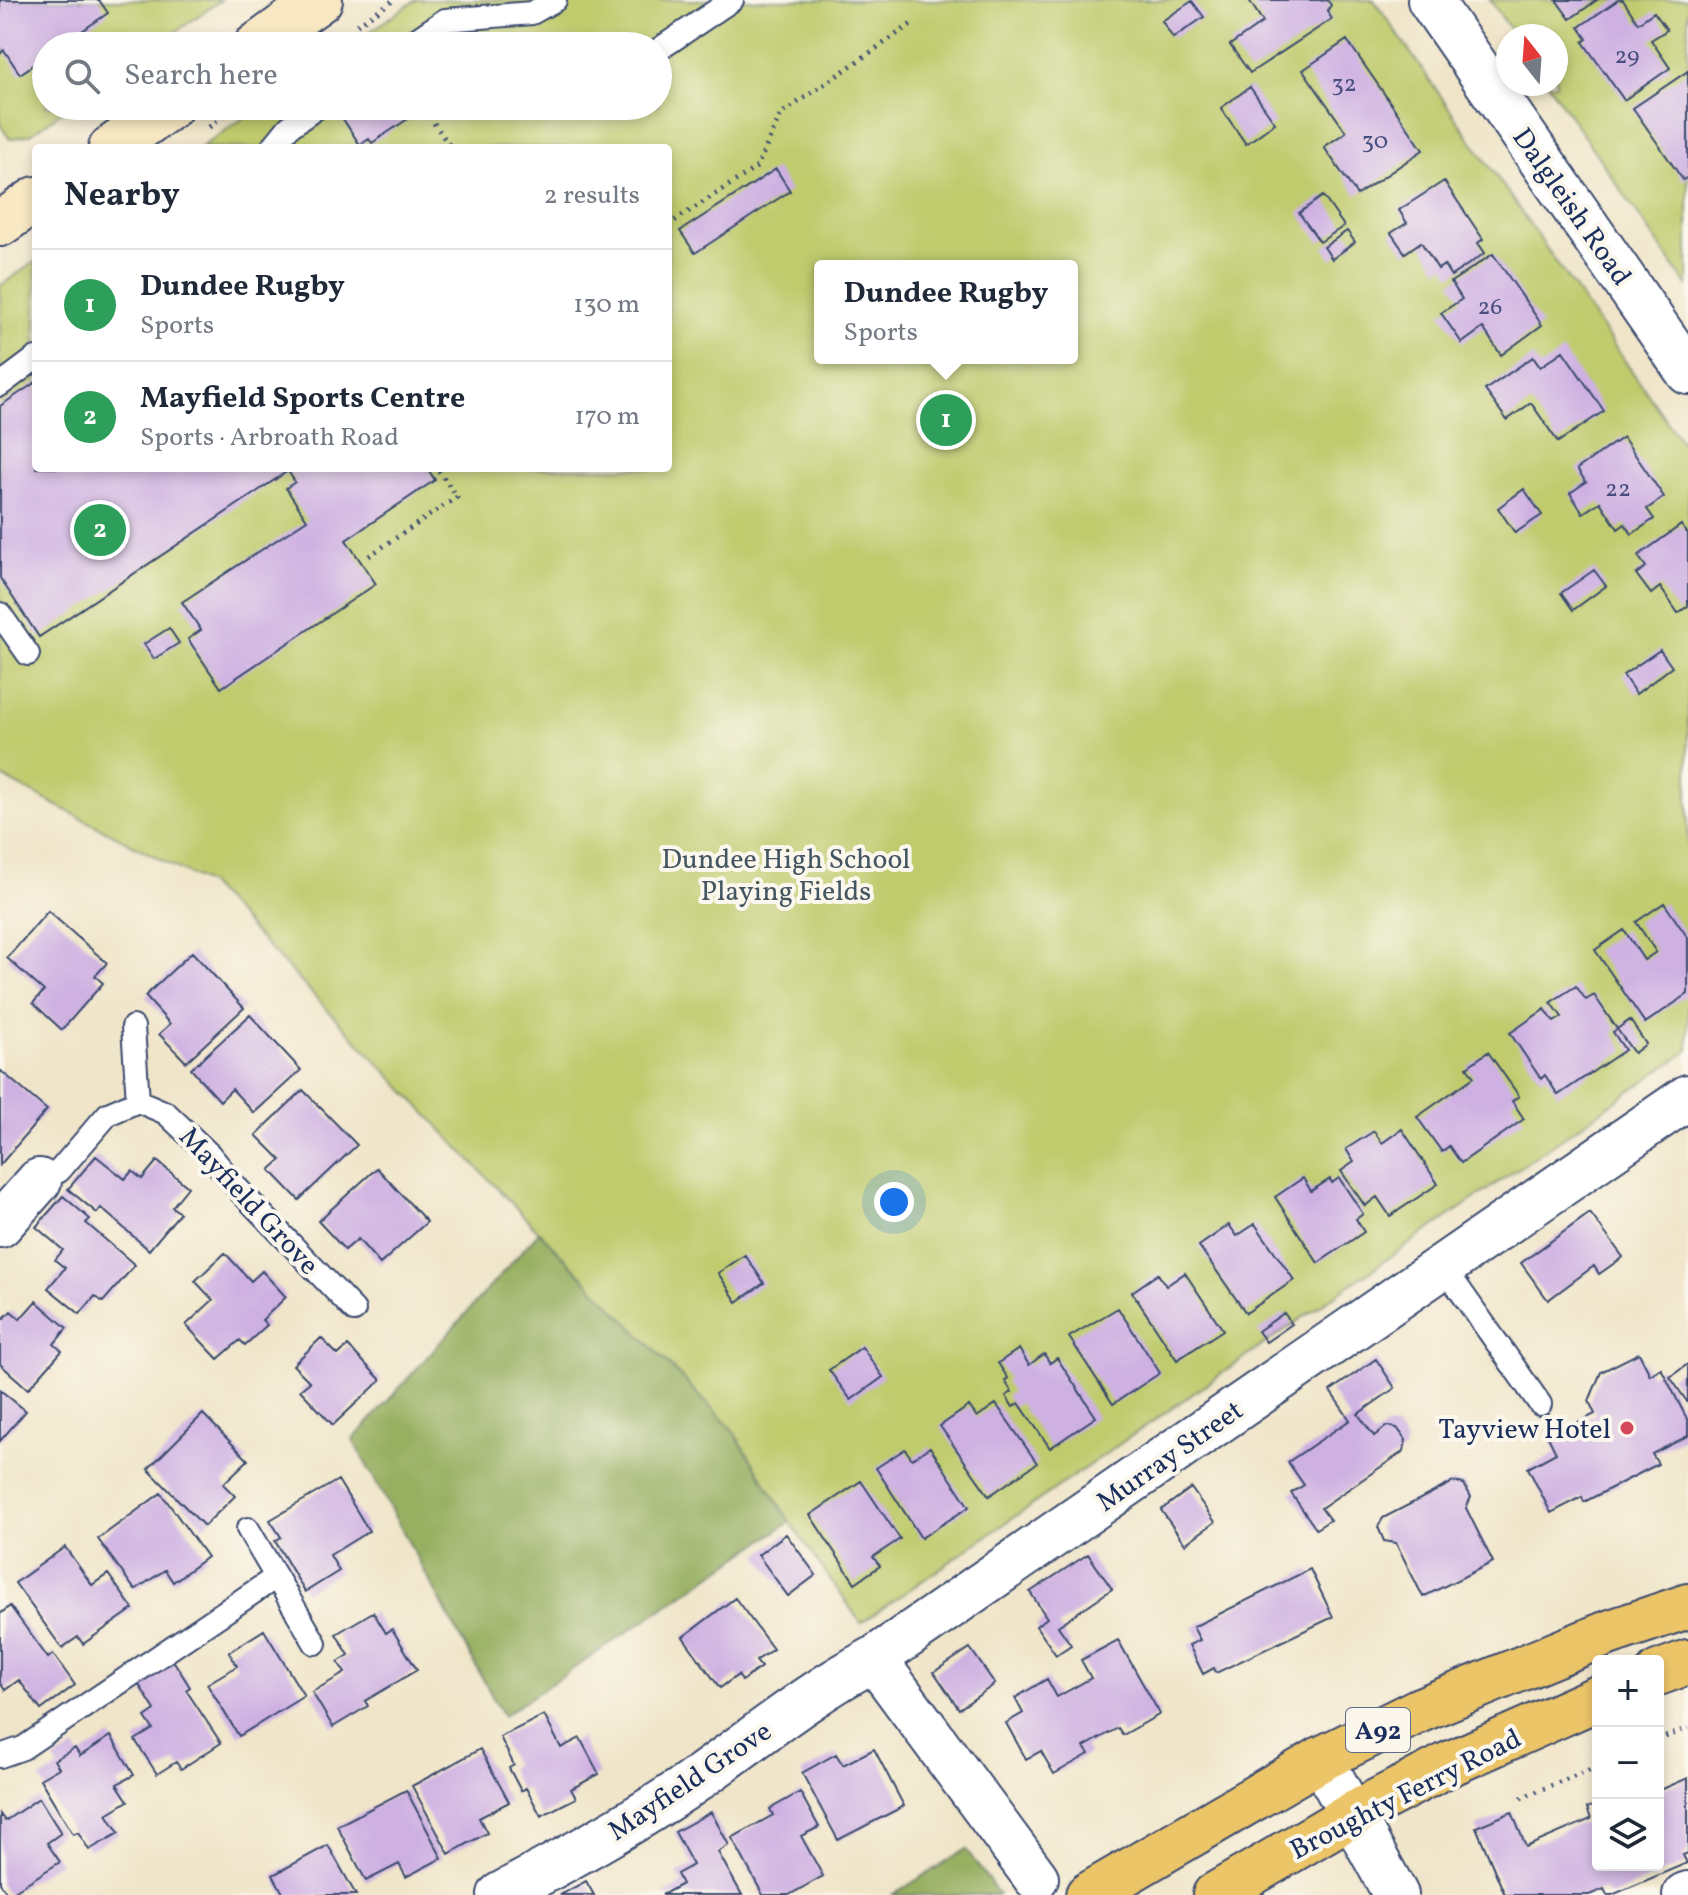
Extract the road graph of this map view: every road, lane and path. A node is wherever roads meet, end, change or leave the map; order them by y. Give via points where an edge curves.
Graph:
1 (394, 0) edge
2 (555, 0) edge
3 (732, 0) edge
4 (1430, 0) edge
5 (335, 15) edge
6 (913, 23) dead end
7 (292, 32) edge
8 (427, 32) edge
9 (672, 41) edge
10 (299, 120) edge
11 (432, 120) edge
12 (275, 144) edge
13 (448, 144) edge
14 (672, 222) edge
15 (32, 361) edge
16 (1688, 372) edge
17 (0, 385) edge
18 (440, 472) edge
19 (369, 556) dead end
20 (0, 614) edge
21 (28, 654) dead end
22 (133, 1027) dead end
23 (1688, 1097) edge
24 (138, 1101) junction
25 (39, 1181) joint
26 (0, 1225) edge
27 (1443, 1266) junction
28 (354, 1310) dead end
29 (1540, 1404) dead end
30 (248, 1529) dead end
31 (276, 1577) junction
32 (1688, 1606) edge
33 (315, 1643) dead end
34 (874, 1659) junction
35 (1688, 1662) edge
36 (1664, 1671) edge
37 (1592, 1701) edge
38 (1688, 1728) edge
39 (1664, 1738) edge
40 (0, 1756) edge
41 (1321, 1759) junction
42 (1592, 1768) edge
43 (1521, 1798) dead end
44 (1353, 1814) junction
45 (1036, 1878) dead end
46 (500, 1895) edge
47 (1088, 1895) edge
48 (1215, 1895) edge
49 (1396, 1895) edge

1 - 5 path
2 - 8 lane via 532,13 445,20
3 - 9 lane
4 - 16 street, Dalgleish Road
5 - 7 main road
6 - 14 path via 781,114 757,167
10 - 12 lane
11 - 13 path
15 - 17 lane
18 - 19 path via 457,497
20 - 21 lane
22 - 24 lane
23 - 27 street, Murray Street
24 - 25 lane via 108,1114 59,1171
24 - 28 lane, Mayfield Grove via 166,1113 210,1155
25 - 26 street
27 - 29 lane
27 - 34 street, Murray Street
30 - 31 lane
31 - 33 lane
31 - 40 lane via 23,1748
32 - 41 highway, A92 via 1420,1710
34 - 45 street
34 - 46 street, Mayfield Grove via 827,1684 625,1827
35 - 36 highway
37 - 44 highway, Broughty Ferry Road / A92
38 - 39 path
41 - 44 street
41 - 47 highway, A92
42 - 43 path
44 - 48 highway, Broughty Ferry Road / A92
44 - 49 street

